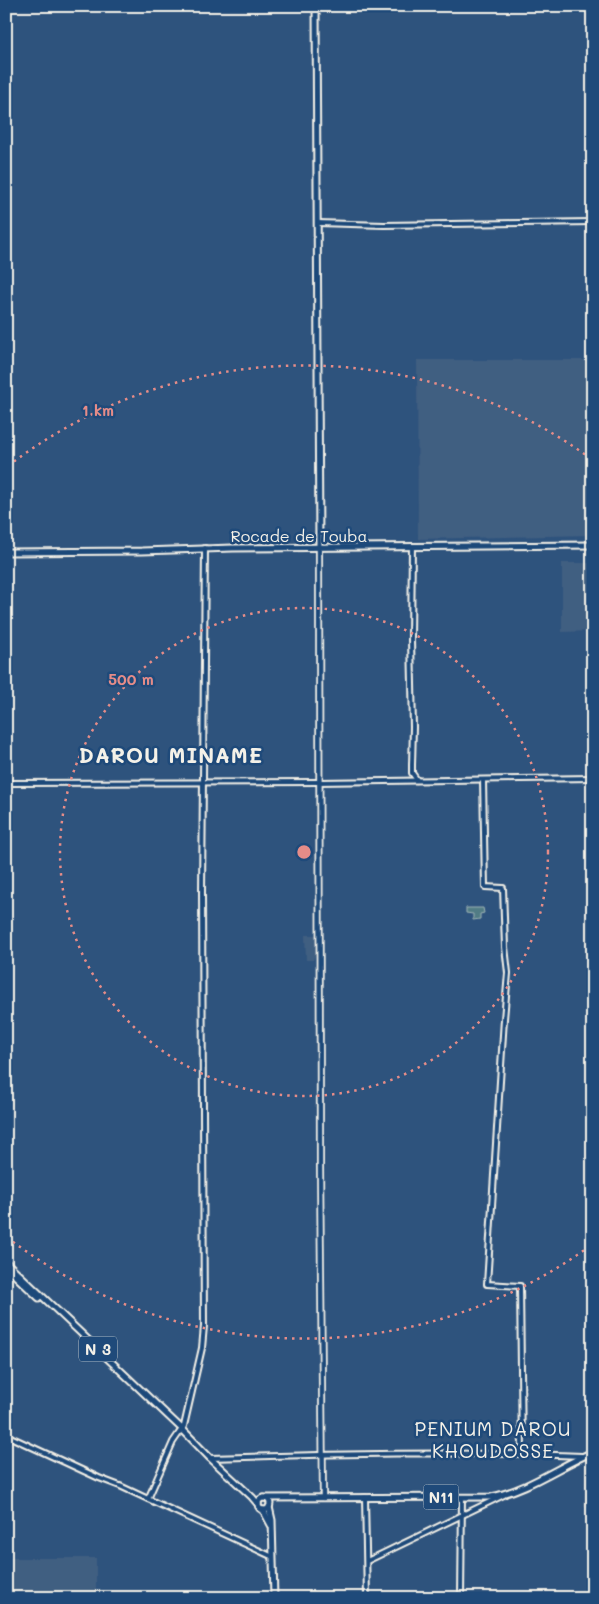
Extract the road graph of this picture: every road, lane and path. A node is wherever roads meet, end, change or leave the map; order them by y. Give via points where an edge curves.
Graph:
1 (316, 6) edge
2 (593, 222) edge
3 (318, 223) junction
4 (593, 545) edge
5 (412, 546) junction
6 (319, 547) junction
7 (205, 548) junction
8 (6, 552) edge
9 (593, 778) edge
10 (417, 780) junction
11 (483, 780) junction
12 (204, 782) junction
13 (320, 782) junction
14 (6, 783) edge
15 (7, 1266) edge
16 (183, 1431) junction
17 (6, 1435) edge
18 (522, 1453) junction
19 (593, 1454) edge
20 (323, 1455) junction
21 (583, 1456) junction
22 (210, 1458) junction
23 (507, 1494) junction
24 (365, 1497) junction
25 (462, 1497) junction
26 (280, 1498) junction
27 (323, 1498) junction
28 (148, 1499) junction
29 (261, 1501) junction
30 (267, 1508) junction
31 (461, 1516) junction
32 (273, 1557) junction
33 (366, 1561) junction
34 (274, 1598) edge
35 (367, 1598) edge
36 (462, 1598) edge

1 - 3 main road
2 - 3 street
3 - 6 main road
4 - 5 main road, Rocade de Touba
5 - 6 main road, Rocade de Touba
5 - 10 street via 412,772
6 - 7 main road, Rocade de Touba
6 - 13 main road
7 - 8 main road, Rocade de Touba
7 - 12 street
9 - 11 street
10 - 11 street
10 - 13 street
11 - 18 street via 485,886 503,888 508,969 488,1284 520,1286
12 - 13 street
12 - 14 street
12 - 16 street via 204,1322
13 - 20 main road
15 - 16 main road, N 3 via 156,1411
16 - 22 main road, N 3
16 - 28 street via 174,1442
17 - 28 street
18 - 20 street
18 - 21 street
19 - 21 main road, N11
20 - 22 street
20 - 27 main road
21 - 23 main road, N11
22 - 29 main road, N 3
23 - 25 main road, N11
23 - 31 street
24 - 25 main road, N11
24 - 27 main road, N11
24 - 33 street
25 - 31 street
26 - 27 main road, N11
26 - 29 main road
26 - 30 main road
28 - 32 street
29 - 30 main road via 259,1507
29 - 30 main road via 269,1501
30 - 32 main road via 272,1526
31 - 33 street
31 - 36 street
32 - 34 main road
33 - 35 street

